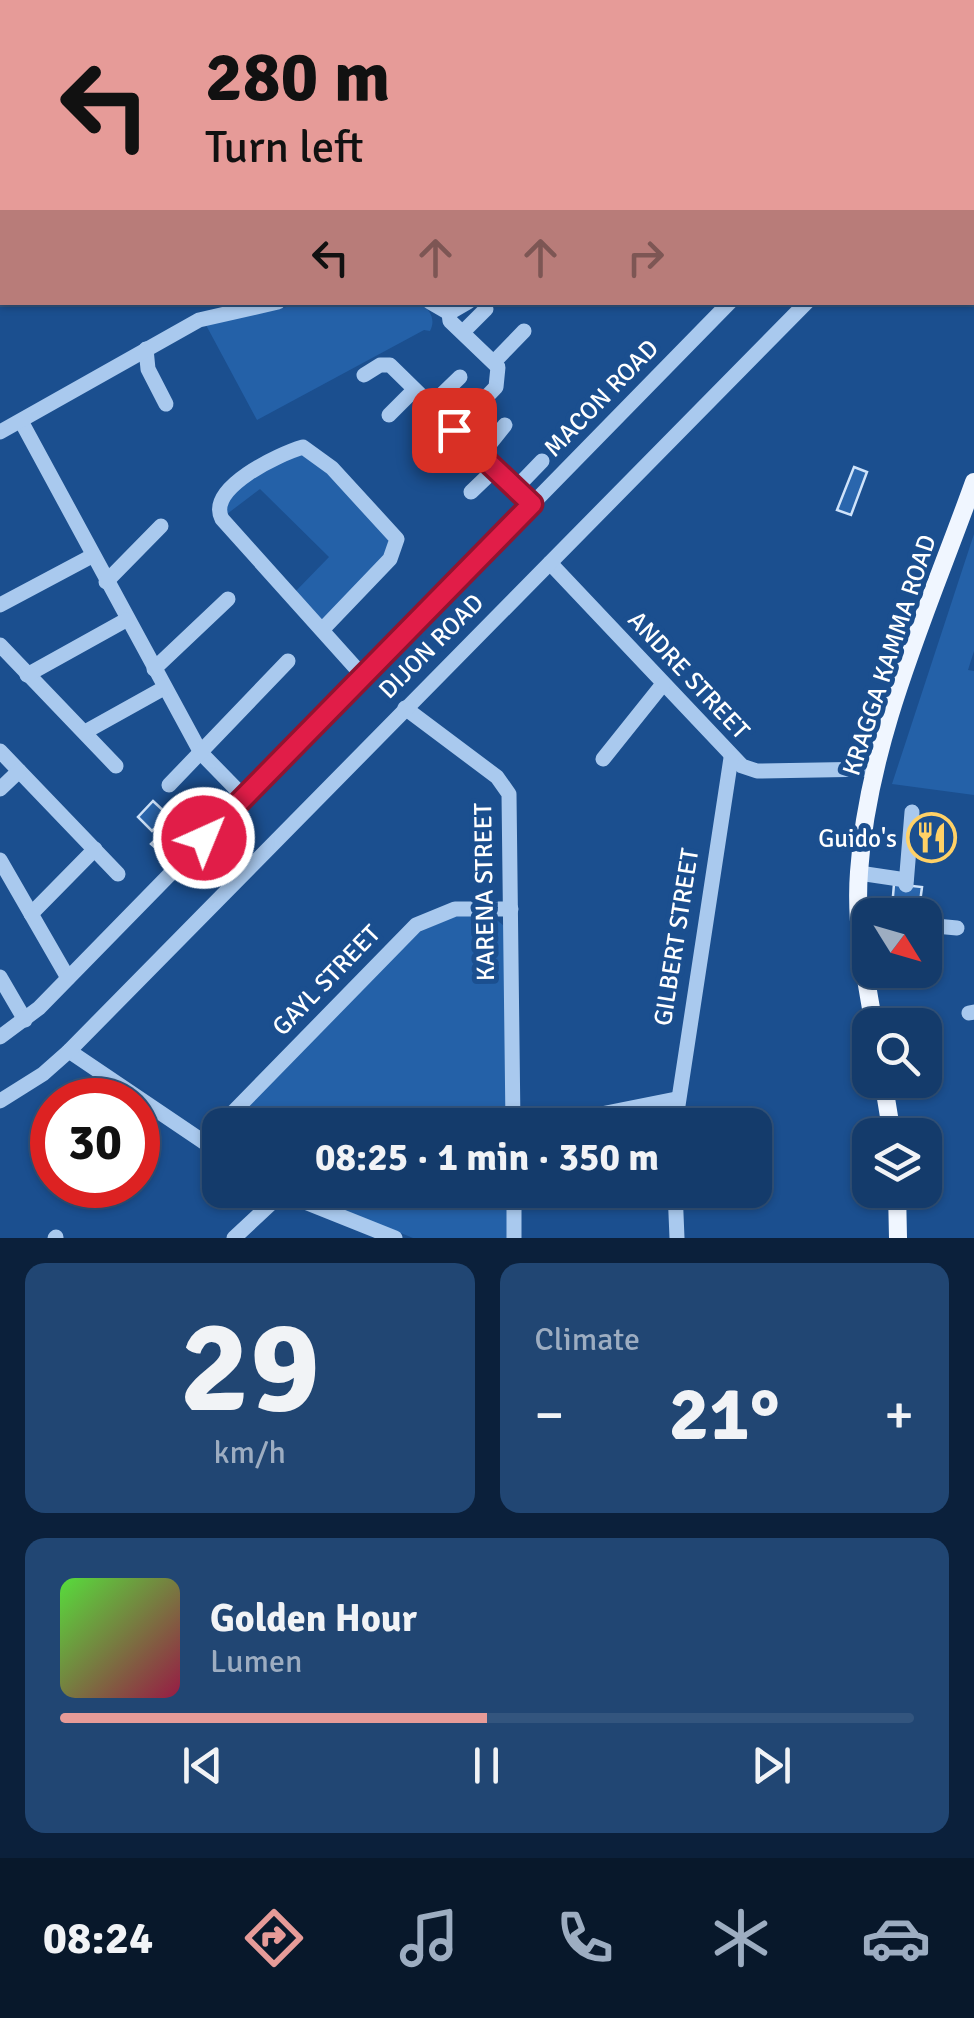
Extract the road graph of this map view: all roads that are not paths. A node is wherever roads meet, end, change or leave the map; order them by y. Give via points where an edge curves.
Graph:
1 (265, 305) edge
2 (435, 305) edge
3 (463, 305) edge
4 (727, 305) edge
5 (804, 305) edge
6 (486, 309) dead end
7 (449, 313) junction
8 (524, 331) dead end
9 (462, 332) junction
10 (146, 349) junction
11 (494, 362) junction
12 (364, 375) dead end
13 (460, 377) dead end
14 (414, 390) junction
15 (166, 404) dead end
16 (430, 406) junction
17 (389, 415) dead end
18 (21, 421) junction
19 (505, 425) dead end
20 (454, 430) junction
21 (0, 432) edge
22 (432, 453) dead end
23 (481, 456) junction
24 (542, 461) dead end
25 (495, 469) junction
26 (974, 482) edge
27 (515, 489) junction
28 (471, 493) dead end
29 (532, 504) junction
30 (161, 526) dead end
31 (92, 556) junction
32 (550, 563) junction
33 (106, 582) junction
34 (228, 599) dead end
35 (0, 605) edge
36 (126, 620) junction
37 (322, 630) junction
38 (0, 645) edge
39 (288, 660) dead end
40 (154, 670) junction
41 (27, 675) junction
42 (362, 676) junction
43 (662, 684) junction
44 (164, 688) junction
45 (405, 708) junction
46 (84, 732) junction
47 (0, 751) edge
48 (201, 753) junction
49 (731, 758) junction
50 (604, 759) dead end
51 (116, 766) dead end
52 (875, 770) junction
53 (19, 772) junction
54 (169, 785) dead end
55 (0, 788) edge
56 (244, 797) junction
57 (912, 812) dead end
58 (95, 849) junction
59 (0, 860) edge
60 (858, 873) junction
61 (118, 874) dead end
62 (861, 898) edge
63 (511, 909) junction
64 (31, 914) junction
65 (942, 927) edge
66 (956, 928) dead end
67 (0, 977) edge
68 (68, 978) junction
69 (24, 1020) junction
70 (0, 1036) edge
71 (69, 1051) junction
72 (676, 1099) junction
73 (0, 1102) edge
74 (237, 1108) edge
75 (513, 1108) edge
76 (631, 1108) edge
77 (675, 1108) edge
78 (202, 1141) edge
79 (263, 1208) edge
80 (319, 1208) edge
81 (514, 1208) edge
82 (676, 1208) edge
83 (897, 1208) edge
84 (234, 1238) edge
85 (395, 1238) edge
86 (514, 1238) edge
87 (678, 1238) edge
88 (898, 1238) edge

1 - 10 street via 199,320
2 - 7 street
3 - 7 street
4 - 29 street, MACON ROAD
5 - 32 street, DIJON ROAD
6 - 9 street
7 - 9 street
8 - 11 street
9 - 11 street
10 - 15 street via 148,370
10 - 18 street
11 - 20 street via 498,385
12 - 14 street via 387,363
13 - 16 street
14 - 16 street
14 - 17 street
16 - 20 street
18 - 21 street
18 - 31 street
19 - 23 street
20 - 22 street
20 - 23 street
23 - 25 street
24 - 27 street
25 - 27 street
25 - 28 street
26 - 52 main road, KRAGGA KAMMA ROAD
27 - 29 street
29 - 42 street, MACON ROAD
30 - 33 street
31 - 33 street
31 - 35 street
32 - 43 street, ANDRE STREET
32 - 45 street, DIJON ROAD
33 - 36 street
34 - 40 street
36 - 40 street
36 - 41 street
37 - 37 street via 218,512 234,483 303,447 332,468 398,539 390,559
37 - 42 street
38 - 41 street
39 - 48 street
40 - 44 street
41 - 46 street
42 - 56 street, MACON ROAD
43 - 49 street, ANDRE STREET
43 - 50 street
44 - 46 street
44 - 48 street
45 - 63 street, KARENA STREET via 504,785
45 - 71 street, DIJON ROAD
46 - 51 street
47 - 53 street
48 - 54 street
48 - 56 street
49 - 52 street, ANDRE STREET via 757,771
49 - 72 street, GILBERT STREET
52 - 60 main road, KRAGGA KAMMA ROAD
53 - 55 street
53 - 58 street
56 - 68 street, MACON ROAD
57 - 60 street via 906,882
58 - 61 street
58 - 64 street
59 - 64 street
60 - 62 main road, KRAGGA KAMMA ROAD
63 - 74 street, GAYL STREET via 455,909 416,925
63 - 75 street, KARENA STREET
64 - 68 street
65 - 66 street
67 - 69 street
68 - 69 street, MACON ROAD
69 - 70 street, MACON ROAD
71 - 73 street, DIJON ROAD
71 - 78 street
72 - 76 street
72 - 77 street, GILBERT STREET
79 - 84 street
80 - 85 street
81 - 86 street
82 - 87 street
83 - 88 main road

